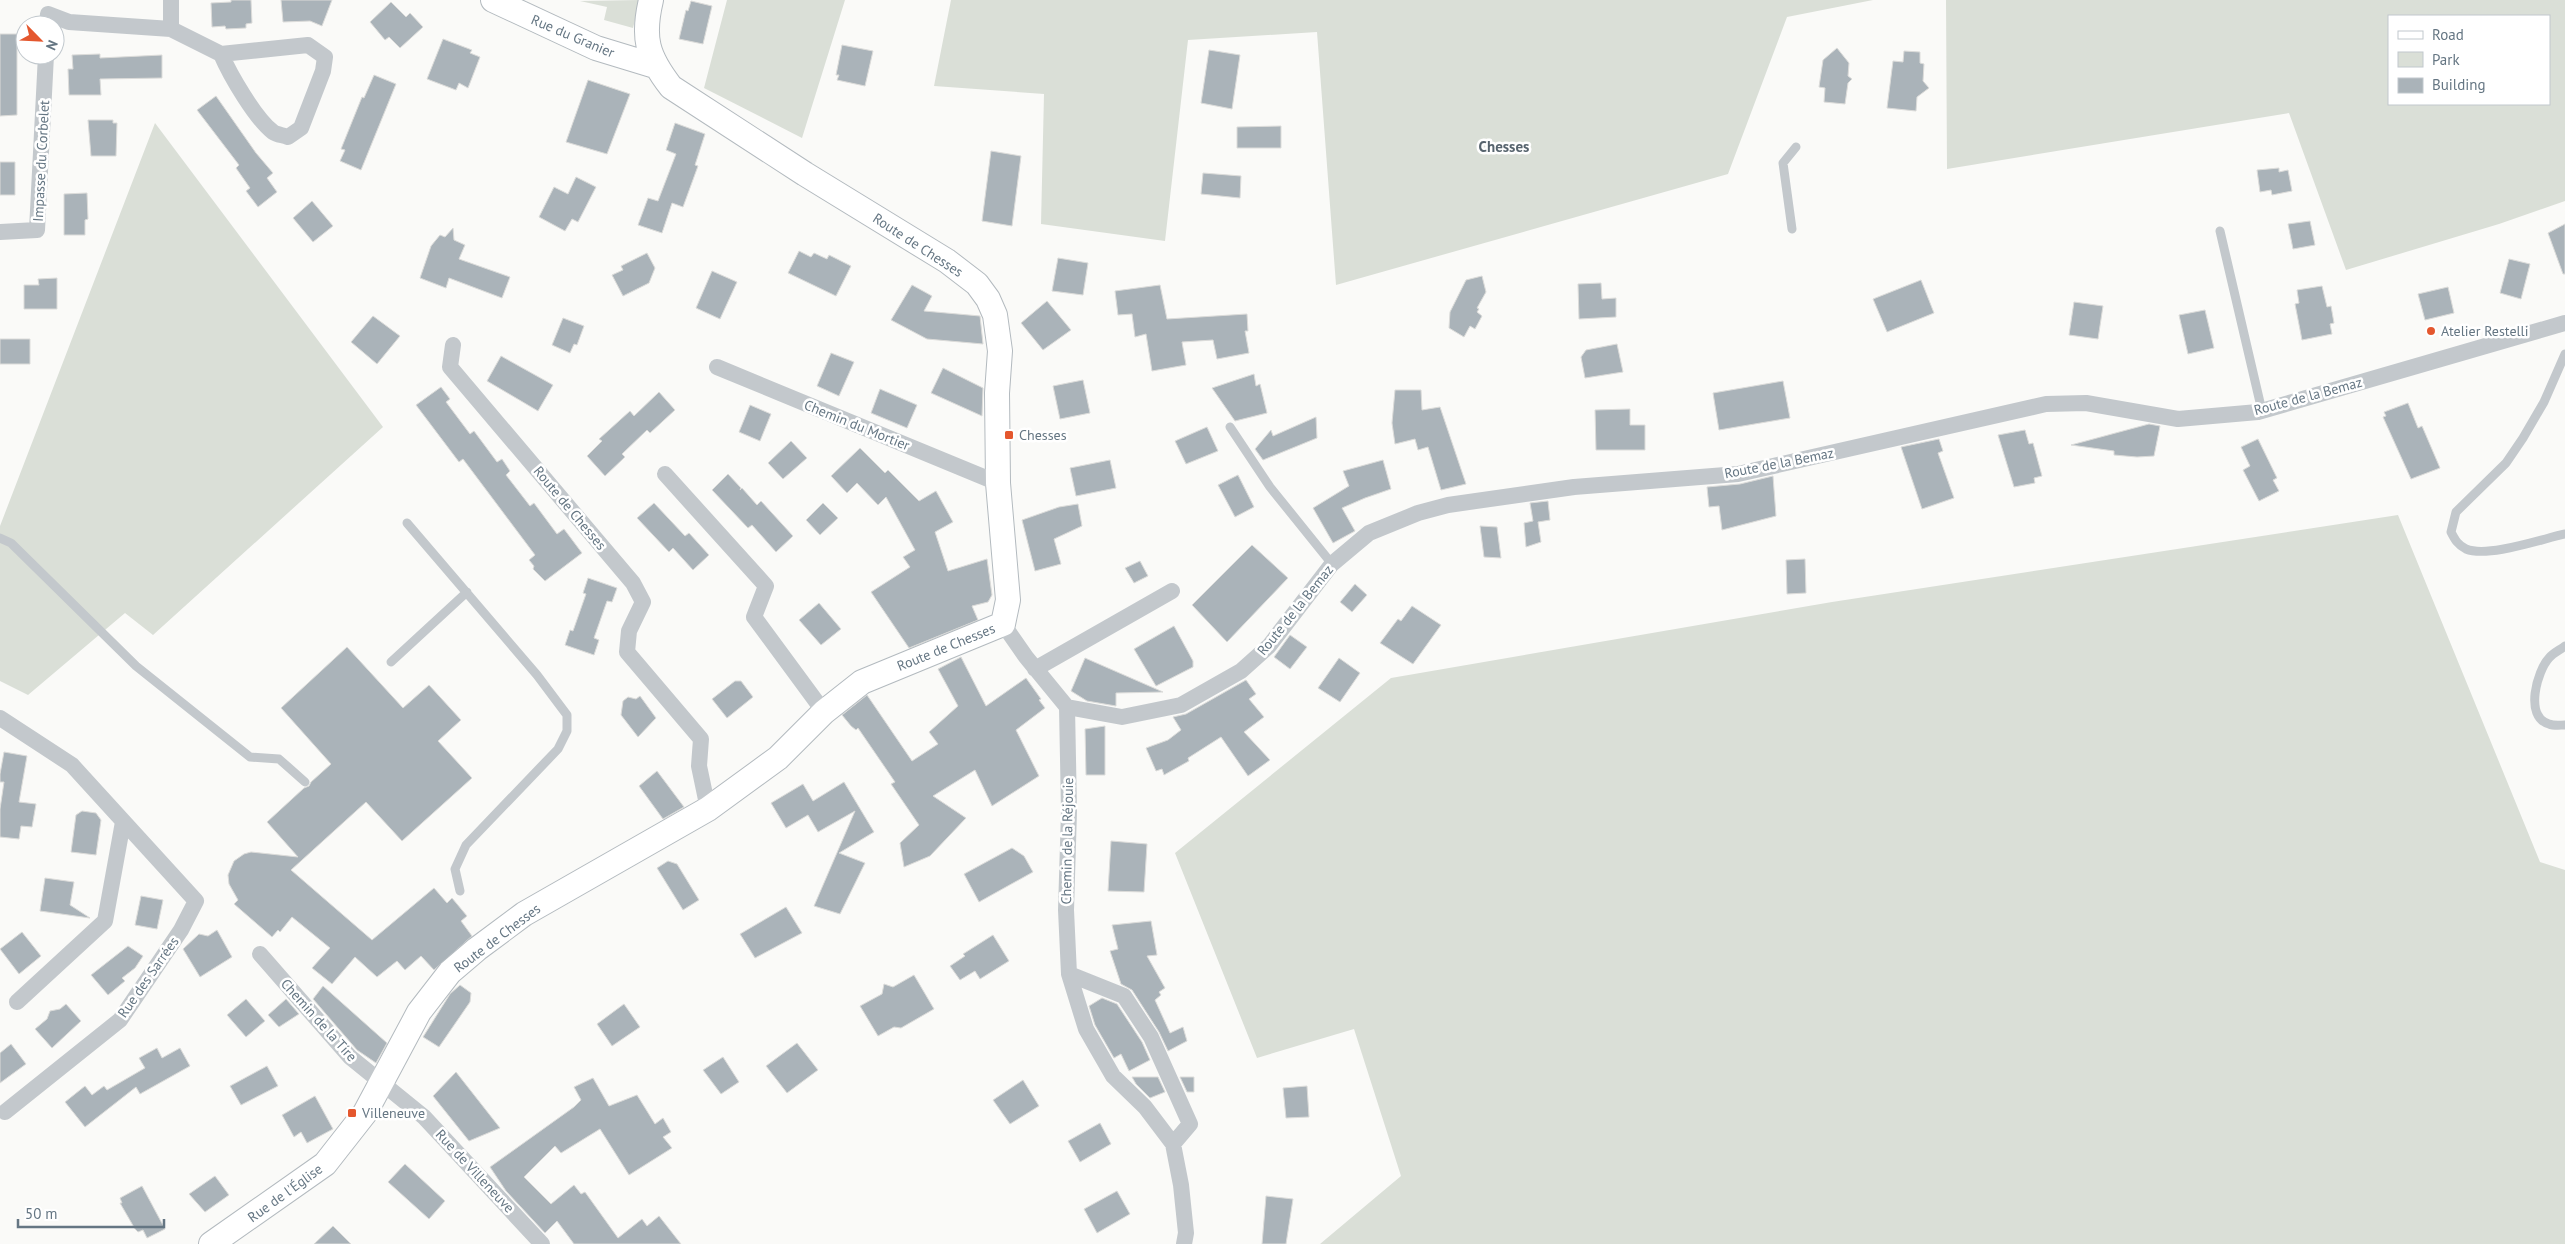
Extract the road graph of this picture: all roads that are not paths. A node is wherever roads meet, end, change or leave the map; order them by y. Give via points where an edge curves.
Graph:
1 (171, 0) edge
2 (494, 0) edge
3 (651, 0) edge
4 (65, 22) edge
5 (171, 29) junction
6 (221, 54) junction
7 (45, 65) edge
8 (654, 66) junction
9 (1796, 147) dead end
10 (1792, 229) dead end
11 (2220, 231) dead end
12 (0, 232) edge
13 (2565, 323) edge
14 (453, 345) dead end
15 (2565, 354) edge
16 (717, 367) dead end
17 (2262, 411) junction
18 (1230, 427) dead end
19 (665, 474) dead end
20 (998, 483) junction
21 (407, 523) dead end
22 (2565, 534) edge
23 (0, 538) edge
24 (1332, 564) junction
25 (1172, 591) dead end
26 (466, 592) junction
27 (1003, 624) junction
28 (2565, 646) edge
29 (391, 662) dead end
30 (1035, 669) junction
31 (1067, 707) junction
32 (824, 712) junction
33 (0, 718) edge
34 (2565, 725) edge
35 (305, 782) dead end
36 (708, 809) junction
37 (123, 822) junction
38 (460, 891) dead end
39 (260, 954) dead end
40 (1069, 974) junction
41 (18, 1002) dead end
42 (382, 1083) junction
43 (6, 1112) dead end
44 (1173, 1144) junction
45 (211, 1244) edge
46 (542, 1244) edge
47 (1184, 1244) edge

1 - 5 street
2 - 8 main road, Rue du Granier via 596,48
3 - 8 main road via 647,49
4 - 5 street
5 - 6 street
6 - 6 street via 308,45 324,57 323,71 301,128 288,137 274,133 228,71
7 - 12 street, Impasse du Corbelet via 37,230
8 - 20 main road, Route de Chesses via 671,87 697,105 947,261 977,284 995,315 1000,351
9 - 10 lane via 1783,163
11 - 17 lane
13 - 17 street, Route de la Bemaz
14 - 36 street, Route de Chesses via 450,367 633,583 643,602 629,631 627,652 701,739 699,766
15 - 22 lane via 2544,402 2523,438 2506,463 2456,512 2451,532 2456,543 2476,552
16 - 20 street, Chemin du Mortier
17 - 24 street, Route de la Bemaz via 2178,419 2086,403 2046,404 1738,474 1574,487 1448,505 1389,523 1369,534
18 - 24 lane via 1270,487
19 - 32 street via 766,586 754,617
20 - 27 main road, Route de Chesses via 1008,600
21 - 26 lane
23 - 35 lane via 11,544 136,666 250,757 279,759
24 - 31 street, Route de la Bemaz via 1269,646 1241,671 1181,705 1122,717
25 - 30 street
26 - 29 lane
26 - 38 lane via 567,715 568,731 558,749 466,845 455,869
27 - 30 street
27 - 32 main road, Route de Chesses via 862,682
28 - 34 lane via 2549,658 2538,676 2534,696 2539,718 2548,724
30 - 31 street
31 - 40 street, Chemin de la Réjouie via 1069,811 1066,910
32 - 36 main road, Route de Chesses via 778,758
33 - 37 street, Rue des Sarrées via 72,765
36 - 42 main road, Route de Chesses via 524,914 477,949 450,972 419,1012
37 - 41 street via 105,921
37 - 43 street, Rue des Sarrées via 196,901 181,930 120,1020
39 - 42 street, Chemin de la Tire via 350,1058
40 - 44 street, Chemin de la Réjouie via 1086,1029 1113,1076 1145,1107
40 - 44 street via 1124,996 1151,1037 1190,1124
42 - 45 main road, Rue de l'Église via 356,1126 326,1164
42 - 46 street, Rue de Villeneuve via 424,1117
44 - 47 street, Chemin de la Réjouie via 1181,1185 1186,1233

